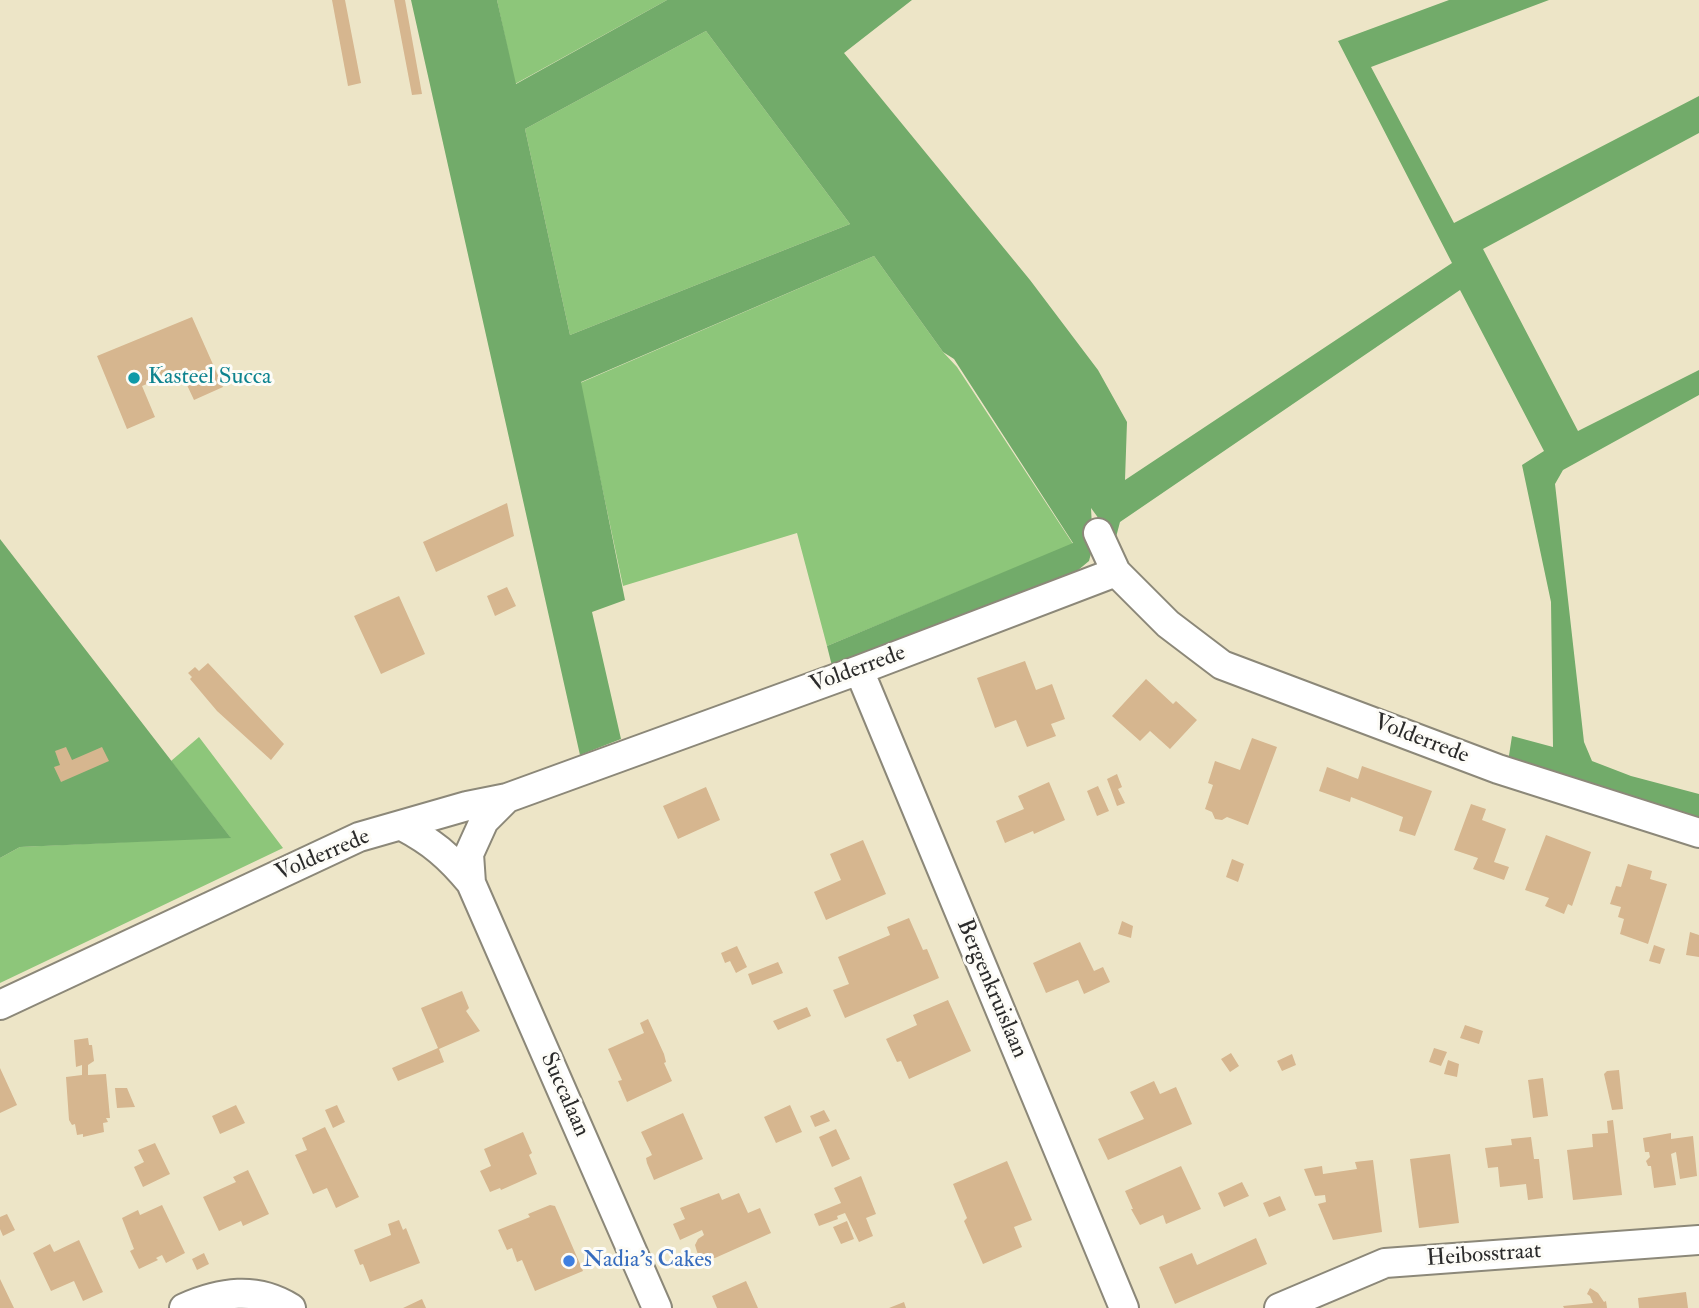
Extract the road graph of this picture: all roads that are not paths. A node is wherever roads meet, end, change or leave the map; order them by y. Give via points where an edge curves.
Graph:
1 (1098, 533) dead end
2 (1116, 572) junction
3 (859, 670) junction
4 (507, 798) junction
5 (402, 826) junction
6 (1699, 833) edge
7 (471, 883) junction
8 (0, 1005) edge
9 (1699, 1240) edge
10 (184, 1308) edge
11 (291, 1308) edge
12 (657, 1308) edge
13 (1124, 1308) edge
14 (1279, 1308) edge

1 - 2 street
2 - 3 street, Volderrede
2 - 6 street, Volderrede via 1168,624 1222,665 1498,769
3 - 4 street, Volderrede
3 - 13 street, Bergenkruislaan
4 - 5 street, Volderrede
4 - 7 street, Succalaan via 484,821 469,854
5 - 7 street, Succalaan via 451,858
5 - 8 street, Volderrede via 359,837
7 - 12 street, Succalaan
9 - 14 street, Heibosstraat via 1385,1263
10 - 11 street via 208,1297 244,1293 279,1300

